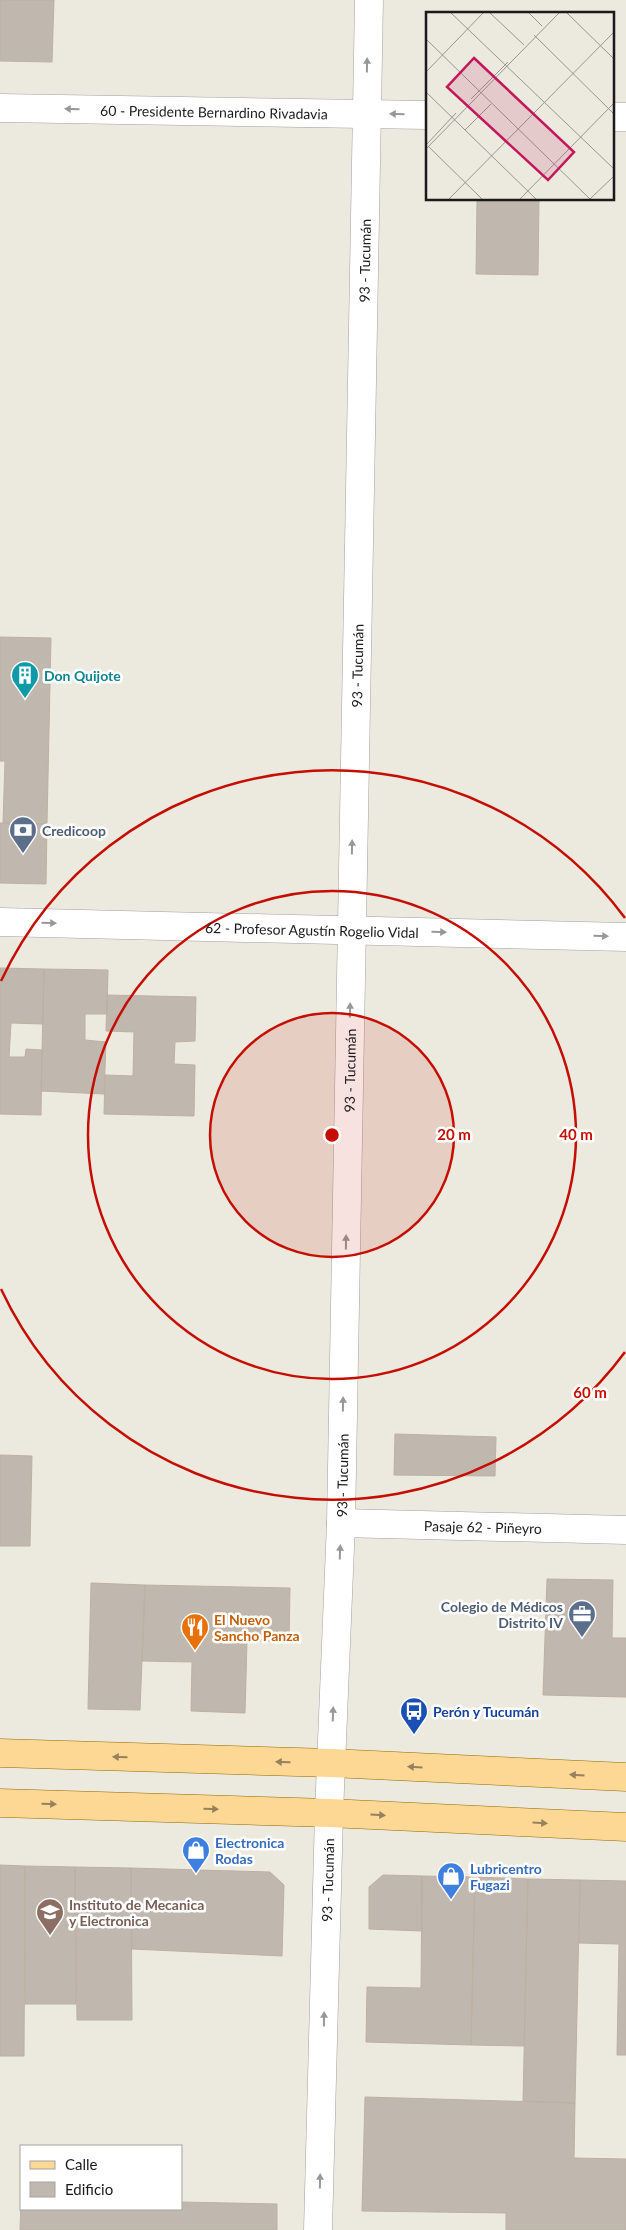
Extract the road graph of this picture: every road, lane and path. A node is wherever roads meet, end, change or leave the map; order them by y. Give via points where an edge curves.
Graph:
1 (369, 0) edge
2 (0, 108) edge
3 (366, 114) junction
4 (426, 115) edge
5 (0, 922) edge
6 (351, 929) junction
7 (626, 937) edge
8 (341, 1523) junction
9 (626, 1530) edge
10 (0, 1753) edge
11 (332, 1763) junction
12 (626, 1777) edge
13 (0, 1803) edge
14 (329, 1813) junction
15 (626, 1827) edge
16 (318, 2230) edge

3 -> 1 street, 93 - Tucumán
3 -> 2 street, 60 - Presidente Bernardino Rivadavia
4 -> 3 street, 60 - Presidente Bernardino Rivadavia
6 -> 3 street, 93 - Tucumán
5 -> 6 street, 62 - Profesor Agustín Rogelio Vidal
6 -> 7 street, 62 - Profesor Agustín Rogelio Vidal
8 -> 6 street, 93 - Tucumán
8 - 9 street, Pasaje 62 - Piñeyro
11 -> 8 street, 93 - Tucumán
11 -> 10 main road
12 -> 11 main road
11 - 14 street, 93 - Tucumán
13 -> 14 main road
14 -> 15 main road
16 -> 14 street, 93 - Tucumán

